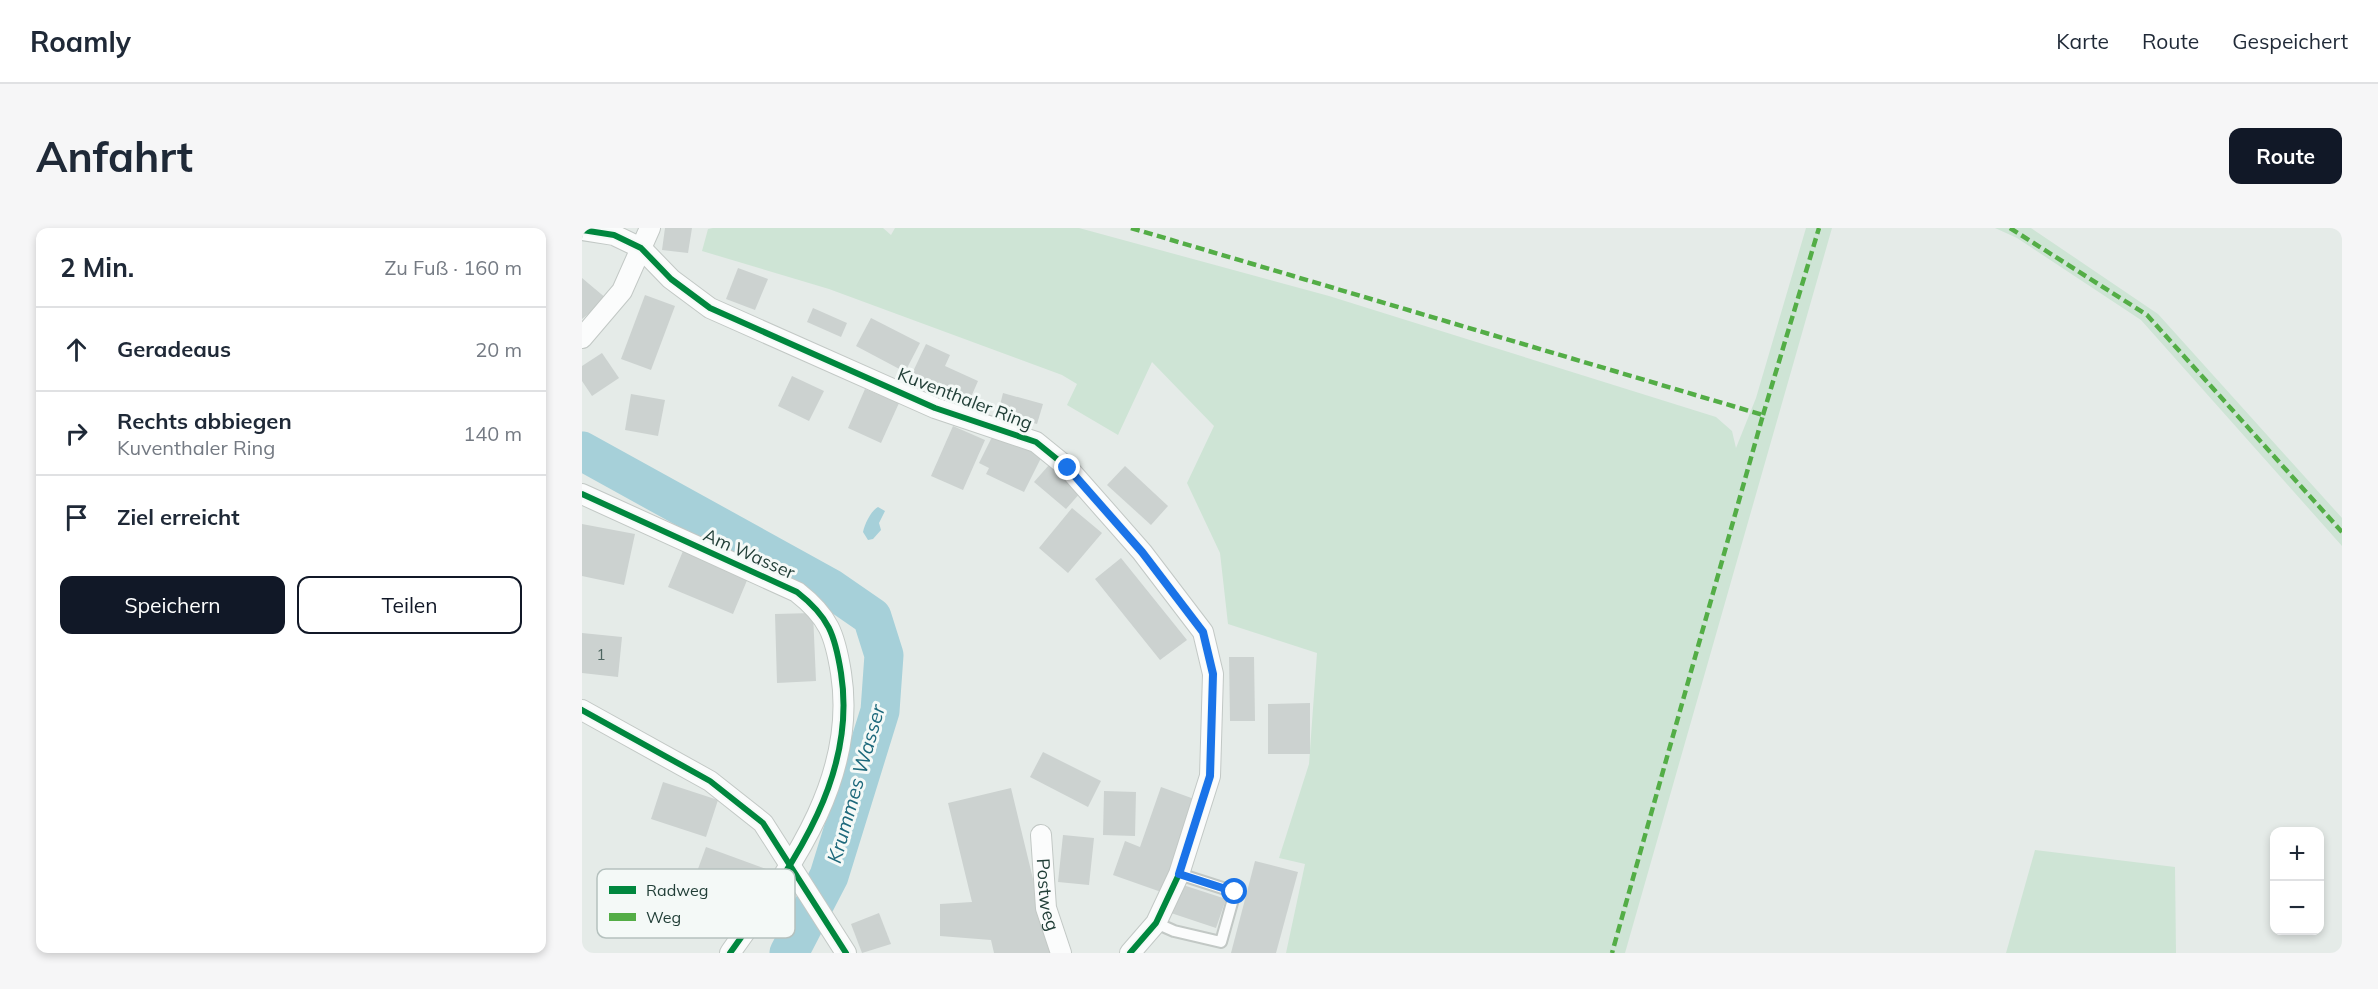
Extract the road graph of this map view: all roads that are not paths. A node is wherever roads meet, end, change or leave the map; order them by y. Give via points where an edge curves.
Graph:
1 (650, 228) edge
2 (582, 230) edge
3 (641, 248) junction
4 (582, 338) edge
5 (582, 494) edge
6 (582, 710) edge
7 (1041, 835) dead end
8 (792, 866) junction
9 (790, 869) edge
10 (794, 869) edge
11 (795, 872) edge
12 (1179, 874) junction
13 (1156, 923) junction
14 (741, 938) edge
15 (730, 953) edge
16 (846, 953) edge
17 (1061, 953) edge
18 (1130, 953) edge

1 - 3 street
2 - 3 street, Kuventhaler Ring via 614,236
3 - 4 street via 622,291
3 - 12 street, Kuventhaler Ring via 671,279 710,308 935,408 1036,442 1068,468 1142,552 1203,632 1213,674 1210,776
5 - 8 street, Am Wasser via 797,592 818,609 829,626 837,646 843,689 843,727 821,808
6 - 8 street via 710,781 763,823
7 - 17 street, Postweg via 1046,908
8 - 9 street, Am Wasser
8 - 10 street
11 - 16 street
12 - 13 street, Kuventhaler Ring
12 - 13 lane via 1235,892 1221,942
13 - 18 street, Kuventhaler Ring
14 - 15 street, Am Wasser

